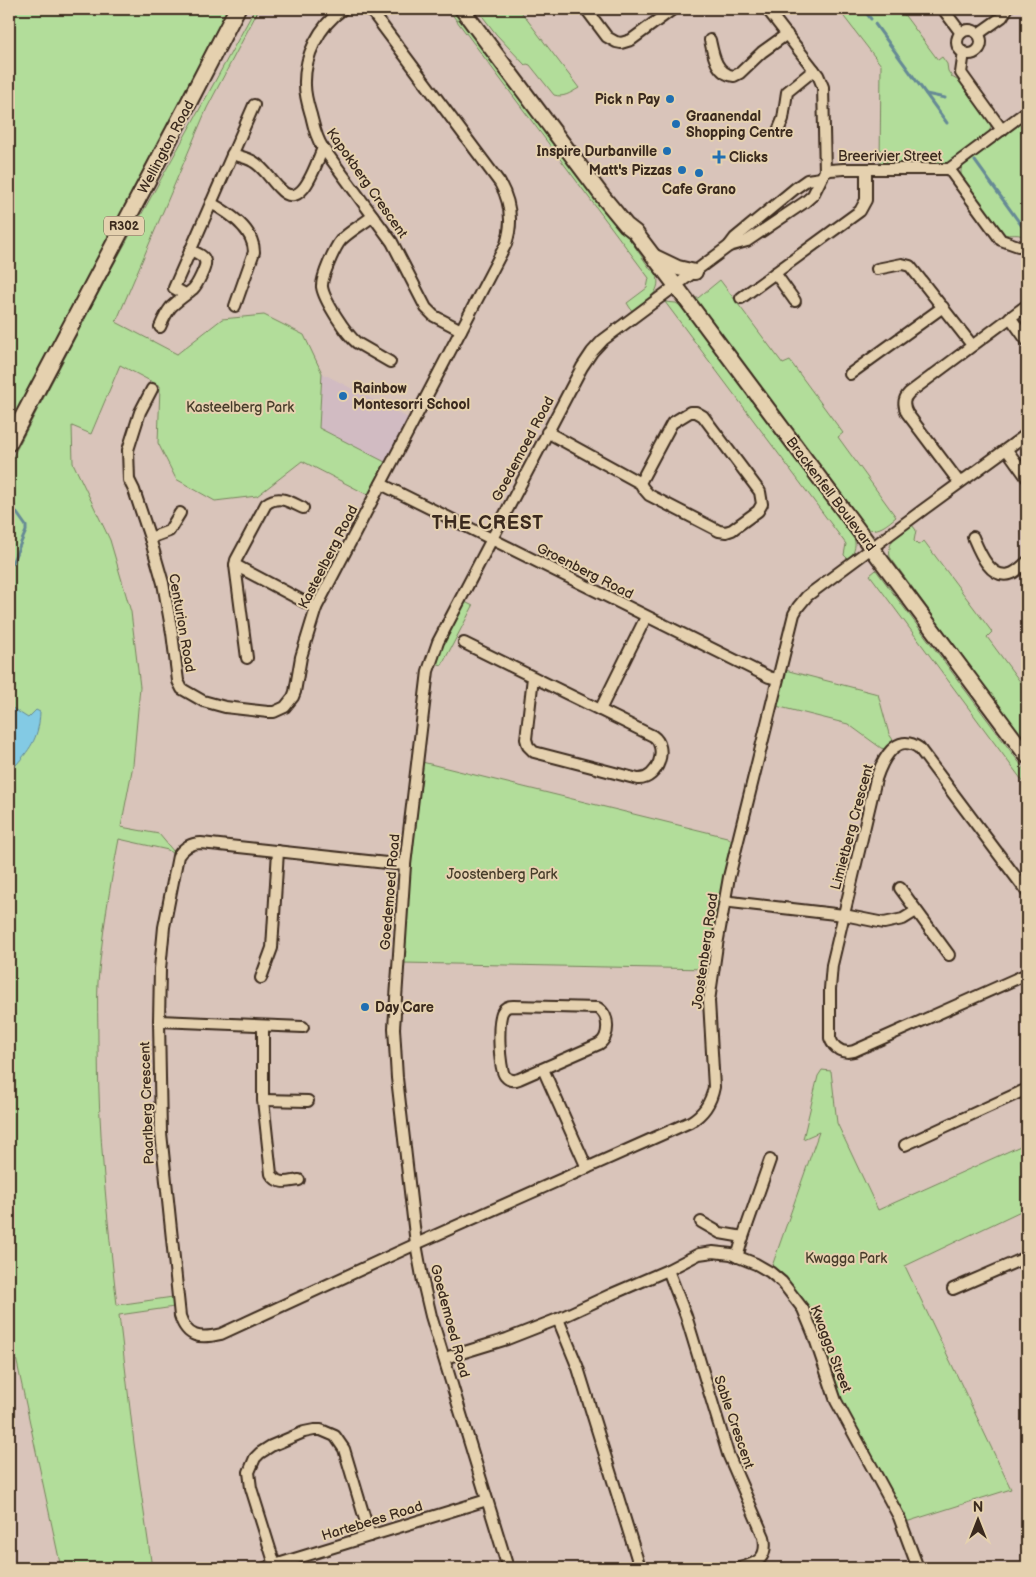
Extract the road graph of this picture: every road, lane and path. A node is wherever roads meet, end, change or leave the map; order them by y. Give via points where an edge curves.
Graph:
1 (237, 9) edge
2 (343, 9) edge
3 (370, 9) edge
4 (462, 9) edge
5 (473, 9) edge
6 (586, 9) edge
7 (673, 9) edge
8 (767, 9) edge
9 (943, 9) edge
10 (1007, 9) edge
11 (961, 33) junction
12 (787, 34) junction
13 (978, 34) junction
14 (710, 40) dead end
15 (964, 52) junction
16 (814, 70) junction
17 (254, 105) dead end
18 (1027, 111) edge
19 (1002, 130) junction
20 (778, 131) dead end
21 (323, 148) junction
22 (232, 154) junction
23 (866, 169) junction
24 (949, 169) junction
25 (823, 175) junction
26 (211, 203) junction
27 (373, 216) junction
28 (635, 232) junction
29 (729, 246) junction
30 (1018, 246) dead end
31 (190, 250) junction
32 (653, 256) junction
33 (877, 269) dead end
34 (694, 272) junction
35 (775, 273) junction
36 (676, 286) junction
37 (185, 294) junction
38 (741, 298) dead end
39 (796, 301) dead end
40 (1027, 304) edge
41 (235, 306) dead end
42 (943, 307) junction
43 (1010, 318) junction
44 (160, 327) dead end
45 (461, 330) junction
46 (1027, 341) edge
47 (972, 345) junction
48 (390, 362) dead end
49 (850, 374) dead end
50 (152, 389) dead end
51 (547, 432) junction
52 (1027, 434) edge
53 (9, 443) edge
54 (1007, 450) junction
55 (1027, 478) edge
56 (959, 482) junction
57 (640, 483) junction
58 (381, 484) junction
59 (303, 508) dead end
60 (180, 514) dead end
61 (973, 537) dead end
62 (150, 538) junction
63 (492, 539) junction
64 (871, 549) junction
65 (1027, 562) edge
66 (235, 565) junction
67 (316, 608) junction
68 (646, 617) junction
69 (464, 643) dead end
70 (247, 658) dead end
71 (533, 677) junction
72 (778, 679) junction
73 (203, 702) joint
74 (600, 710) junction
75 (1027, 756) edge
76 (278, 851) junction
77 (405, 865) junction
78 (900, 888) dead end
79 (1027, 892) edge
80 (725, 900) junction
81 (916, 911) junction
82 (844, 915) junction
83 (949, 955) dead end
84 (1027, 974) edge
85 (261, 978) dead end
86 (159, 1021) junction
87 (263, 1026) junction
88 (303, 1028) dead end
89 (543, 1069) junction
90 (1027, 1089) edge
91 (263, 1100) junction
92 (308, 1101) dead end
93 (905, 1145) dead end
94 (770, 1160) dead end
95 (587, 1168) junction
96 (298, 1180) dead end
97 (701, 1222) dead end
98 (743, 1237) junction
99 (416, 1244) junction
100 (737, 1257) junction
101 (1027, 1257) edge
102 (668, 1270) junction
103 (953, 1289) dead end
104 (558, 1319) junction
105 (445, 1358) junction
106 (487, 1500) junction
107 (370, 1536) junction
108 (270, 1567) edge
109 (508, 1568) edge
110 (640, 1568) edge
111 (740, 1568) edge
112 (918, 1568) edge

1 - 53 main road, Wellington Road / R302
2 - 21 street, Kapokberg Crescent via 318,36 306,71 306,95 316,135
3 - 45 street via 500,183 507,198 511,222 506,244
4 - 28 street, Brackenfell Boulevard via 603,197
5 - 28 street, Brackenfell Boulevard via 632,223
6 - 7 street via 607,37 621,43 631,40
8 - 12 street
9 - 11 street
10 - 13 street via 1002,17
11 - 13 street via 968,30
11 - 15 street via 958,43
12 - 14 street via 734,76 724,73 714,60
12 - 16 street
13 - 15 street via 981,42 978,49 972,53
15 - 19 street via 961,73
16 - 20 street via 787,92
16 - 25 street via 824,92
17 - 22 street
18 - 19 street, Breerivier Street
19 - 24 street, Breerivier Street
21 - 22 street via 306,186 300,193 291,195 280,190 254,162
21 - 27 street, Kapokberg Crescent
22 - 26 street
23 - 24 street, Breerivier Street
23 - 25 street, Breerivier Street via 833,169
23 - 35 street via 866,200 860,211
24 - 30 street via 1001,240
25 - 29 street, Breerivier Street via 807,180 785,195
25 - 29 street via 817,189 805,202 746,241
26 - 31 street
26 - 41 street via 233,216 251,236 254,245
27 - 45 street, Kapokberg Crescent via 396,248 426,308 434,316
27 - 48 street via 340,241 322,287 332,310 352,339
28 - 32 street, Brackenfell Boulevard
29 - 34 street, Goedemoed Road
31 - 37 street via 174,288
31 - 37 street via 206,262 197,284
32 - 34 street
32 - 36 street, Brackenfell Boulevard
33 - 42 street via 902,264 910,266
34 - 36 street, Goedemoed Road
35 - 38 street
35 - 39 street
36 - 51 street, Goedemoed Road via 597,346
36 - 64 street, Brackenfell Boulevard
37 - 44 street via 166,314
40 - 43 street
42 - 47 street
42 - 49 street
43 - 46 street
43 - 47 street
45 - 58 street
47 - 56 street via 909,393 904,402 907,413
50 - 62 street, Centurion Road via 140,412 128,450 129,480
51 - 57 street
51 - 63 street, Goedemoed Road
52 - 54 street, Joostenberg Road
54 - 55 street
54 - 56 street, Joostenberg Road
56 - 64 street, Joostenberg Road
57 - 57 street via 649,495 722,532 735,529 762,504 760,492 703,416 696,412 687,413 672,423
58 - 63 street, Groenberg Road
58 - 67 street, Kasteelberg Road
59 - 66 street via 282,499 266,504
60 - 62 street via 169,531
61 - 65 street via 995,572 1003,575 1013,573
62 - 73 street, Centurion Road via 172,633 178,682 182,689
63 - 68 street, Groenberg Road
63 - 77 street, Goedemoed Road via 438,642 428,671
64 - 72 street, Joostenberg Road via 807,596 798,607
64 - 75 street, Brackenfell Boulevard
66 - 67 street
66 - 70 street
67 - 73 street, Kasteelberg Road via 301,657 296,692 285,707 268,712
68 - 72 street, Groenberg Road
68 - 74 street
69 - 71 street
71 - 74 street
71 - 74 street via 526,739 531,749 538,754 638,779 651,776 660,753 658,741
72 - 80 street, Joostenberg Road
76 - 77 street, Paarlberg Crescent
76 - 85 street via 272,948
76 - 86 street, Paarlberg Crescent via 196,843 180,852 164,927
77 - 99 street, Goedemoed Road via 394,1044
78 - 81 street
79 - 82 street, Limietberg Crescent via 919,748 911,743 902,743 891,750 877,775
80 - 82 street
80 - 95 street, Joostenberg Road via 709,1001 714,1087 710,1101 690,1122
81 - 82 street via 903,920 884,923
81 - 83 street
82 - 84 street, Limietberg Crescent via 832,965 830,1038 845,1052 854,1051
86 - 87 street
86 - 99 street, Paarlberg Crescent via 160,1133 180,1316 187,1330 201,1337 221,1334
87 - 88 street
87 - 91 street
89 - 89 street via 516,1080 504,1074 499,1044 501,1016 505,1008 596,1008 603,1011 607,1032 602,1042
89 - 95 street
90 - 93 street
91 - 92 street
91 - 96 street via 271,1174 282,1182
94 - 98 street
95 - 99 street, Joostenberg Road
97 - 98 street via 720,1233
98 - 100 street
99 - 105 street, Goedemoed Road via 431,1316
100 - 102 street, Kwagga Street via 712,1252 699,1254
100 - 112 street, Kwagga Street via 770,1272 803,1309 836,1400 899,1517
101 - 103 street
102 - 104 street, Kwagga Street
102 - 111 street, Sable Crescent via 686,1316 728,1454 764,1537 763,1556
104 - 105 street, Kwagga Street
104 - 110 street via 578,1368
105 - 106 street, Goedemoed Road
106 - 107 street, Hartebees Road
106 - 109 street, Goedemoed Road
107 - 108 street, Hartebees Road
107 - 108 street via 340,1442 321,1430 304,1432 260,1452 249,1472

